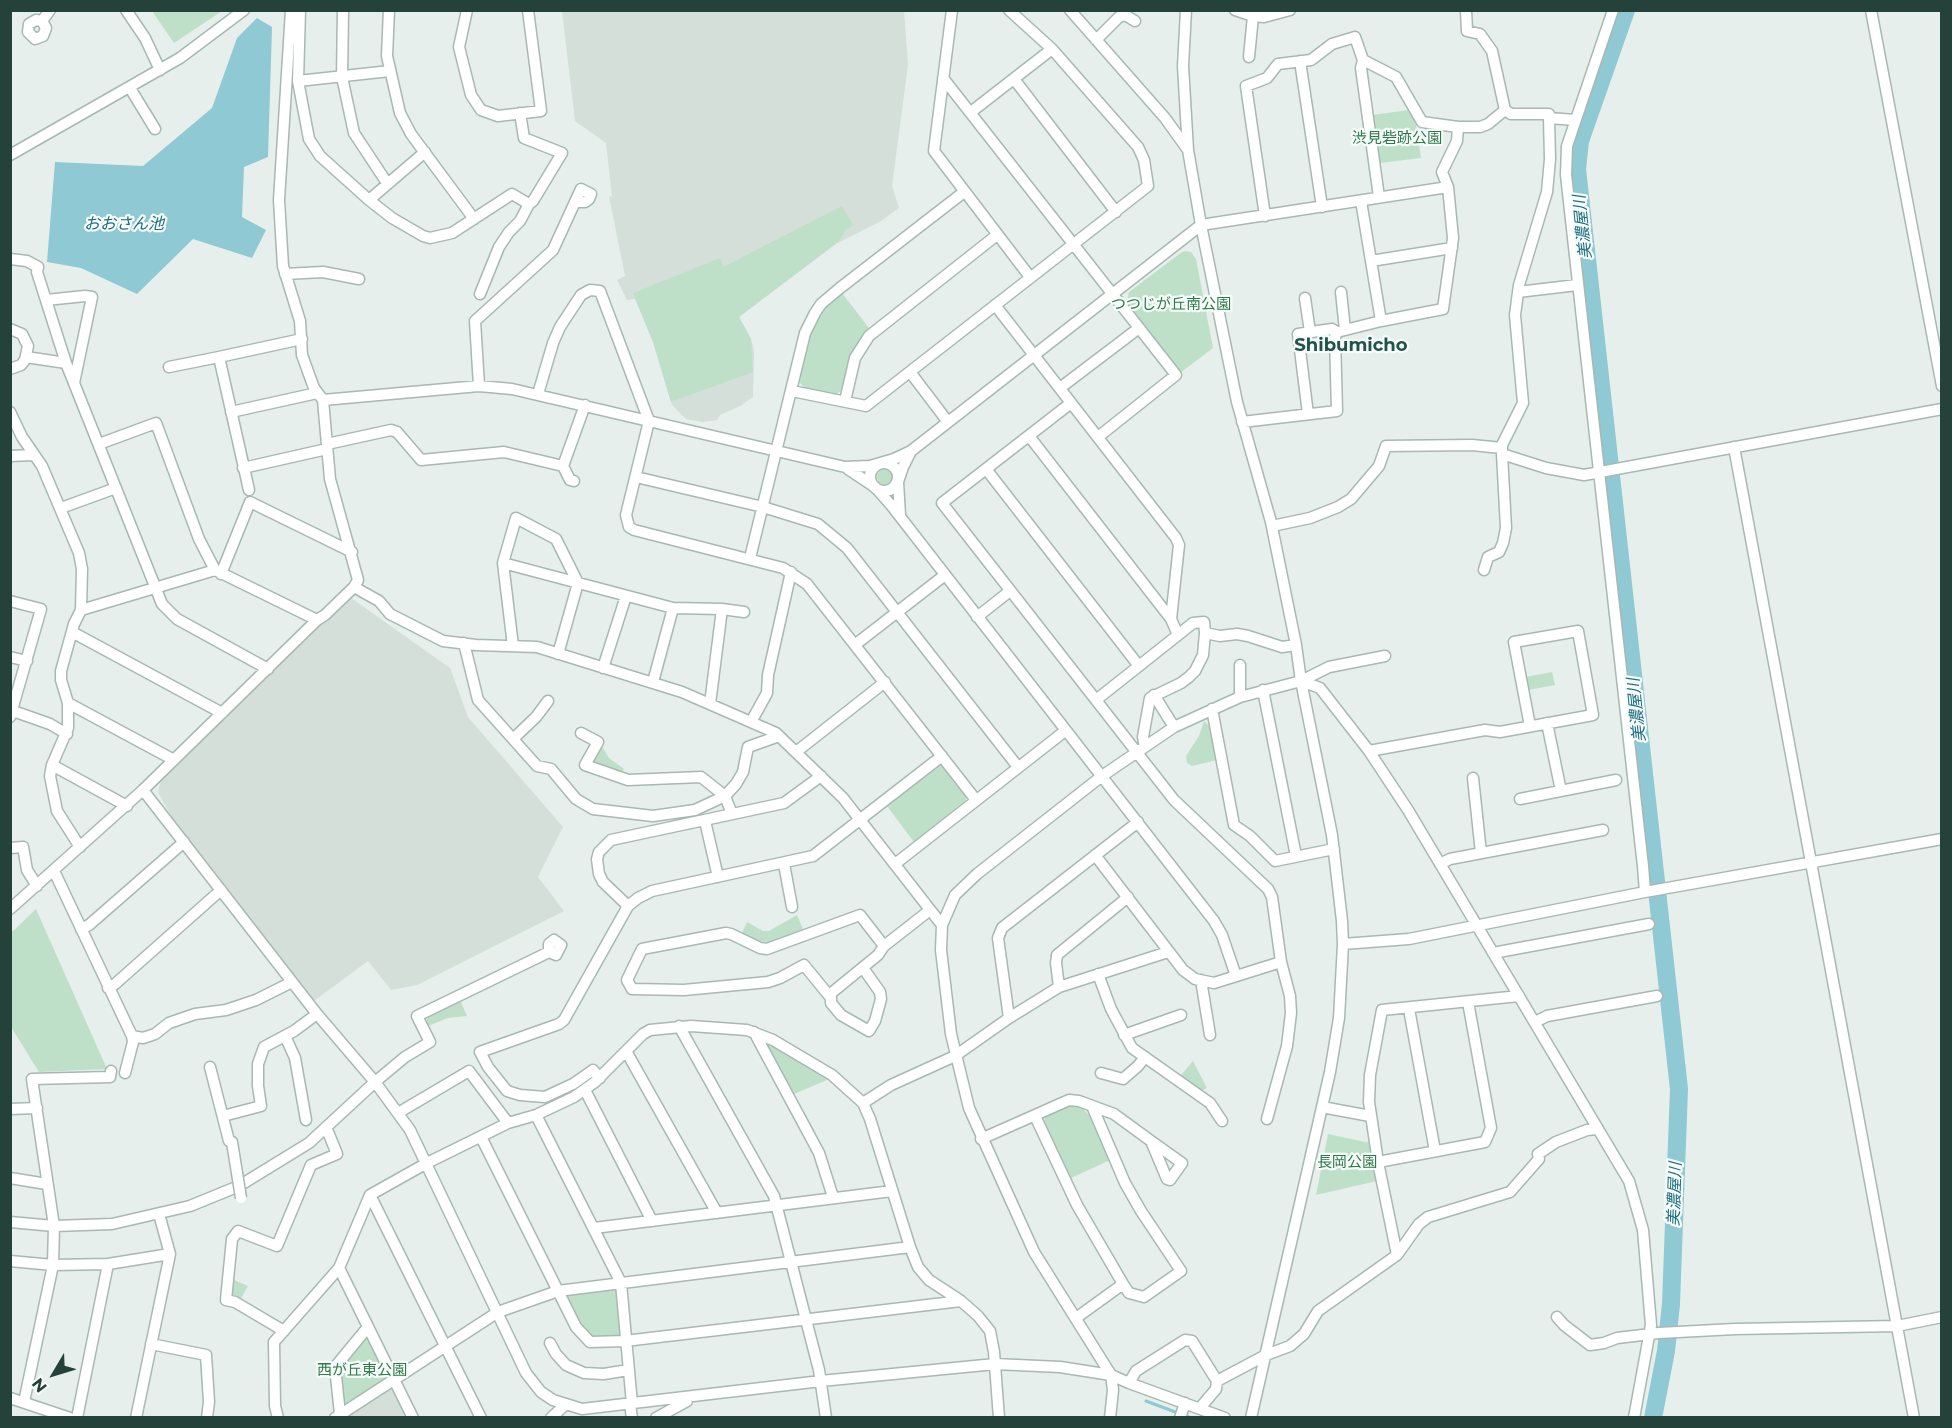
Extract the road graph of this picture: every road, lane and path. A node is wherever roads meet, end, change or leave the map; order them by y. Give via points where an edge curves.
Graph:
1 (50, 10) edge
2 (126, 10) edge
3 (244, 10) edge
4 (291, 10) edge
5 (300, 10) edge
6 (343, 10) edge
7 (389, 10) edge
8 (467, 10) edge
9 (528, 10) edge
10 (952, 10) edge
11 (1009, 10) edge
12 (1070, 10) edge
13 (1186, 10) edge
14 (1235, 10) edge
15 (1290, 10) edge
16 (1466, 10) edge
17 (1613, 10) edge
18 (1871, 10) edge
19 (1253, 16) junction
20 (42, 21) dead end
21 (1135, 21) dead end
22 (1096, 40) junction
23 (1052, 49) junction
24 (1249, 57) dead end
25 (1363, 60) junction
26 (1300, 61) junction
27 (160, 70) junction
28 (390, 71) junction
29 (342, 77) junction
30 (943, 78) junction
31 (1014, 79) junction
32 (298, 81) junction
33 (130, 87) junction
34 (1505, 110) junction
35 (971, 112) junction
36 (520, 113) junction
37 (1549, 118) junction
38 (1575, 120) junction
39 (1458, 127) junction
40 (155, 129) dead end
41 (1188, 150) junction
42 (425, 152) junction
43 (10, 155) edge
44 (387, 183) junction
45 (1448, 187) junction
46 (964, 192) junction
47 (1379, 197) junction
48 (369, 200) junction
49 (1361, 201) junction
50 (575, 202) dead end
51 (529, 204) junction
52 (1322, 207) junction
53 (1116, 212) junction
54 (1265, 216) junction
55 (474, 219) junction
56 (1201, 225) junction
57 (997, 235) junction
58 (1073, 244) junction
59 (1452, 248) junction
60 (10, 259) edge
61 (1371, 261) junction
62 (285, 274) junction
63 (1030, 278) junction
64 (359, 279) dead end
65 (1577, 285) junction
66 (1341, 292) dead end
67 (1518, 292) junction
68 (480, 294) dead end
69 (1113, 294) junction
70 (1305, 298) dead end
71 (46, 300) junction
72 (995, 305) junction
73 (1381, 321) junction
74 (1138, 328) junction
75 (10, 329) edge
76 (1341, 331) junction
77 (1310, 332) junction
78 (302, 339) junction
79 (1033, 354) junction
80 (26, 357) junction
81 (219, 357) junction
82 (66, 363) junction
83 (169, 367) dead end
84 (10, 369) edge
85 (909, 372) junction
86 (74, 384) junction
87 (478, 386) junction
88 (1941, 386) edge
89 (1060, 388) junction
90 (792, 391) junction
91 (538, 394) junction
92 (320, 397) junction
93 (844, 401) junction
94 (1071, 403) junction
95 (585, 405) junction
96 (1941, 409) edge
97 (10, 412) edge
98 (231, 412) junction
99 (1308, 414) junction
100 (649, 421) junction
101 (948, 422) junction
102 (1242, 422) junction
103 (1029, 436) junction
104 (1098, 436) junction
105 (99, 444) junction
106 (327, 447) junction
107 (1734, 447) junction
108 (776, 451) junction
109 (911, 451) junction
110 (1502, 451) junction
111 (33, 455) junction
112 (10, 456) edge
113 (880, 463) junction
114 (563, 466) junction
115 (845, 467) junction
116 (243, 468) junction
117 (986, 469) junction
118 (1599, 472) junction
119 (636, 477) junction
120 (574, 481) dead end
121 (898, 482) junction
122 (874, 487) junction
123 (116, 488) junction
124 (249, 490) dead end
125 (763, 507) junction
126 (61, 508) junction
127 (900, 516) junction
128 (1272, 526) junction
129 (351, 552) junction
130 (750, 558) junction
131 (503, 563) junction
132 (1484, 570) dead end
133 (218, 572) junction
134 (791, 572) junction
135 (945, 575) junction
136 (578, 582) junction
137 (156, 587) junction
138 (354, 587) junction
139 (1010, 591) junction
140 (626, 596) junction
141 (10, 601) edge
142 (673, 609) junction
143 (722, 609) junction
144 (81, 610) junction
145 (898, 611) junction
146 (744, 612) dead end
147 (977, 617) junction
148 (1171, 619) junction
149 (317, 620) junction
150 (72, 632) junction
151 (1205, 633) junction
152 (1178, 635) junction
153 (464, 644) junction
154 (856, 644) junction
155 (1296, 645) junction
156 (513, 646) junction
157 (558, 654) junction
158 (1385, 656) dead end
159 (10, 657) edge
160 (27, 662) junction
161 (1240, 665) dead end
162 (1139, 666) junction
163 (603, 668) junction
164 (268, 669) junction
165 (1301, 681) junction
166 (653, 682) junction
167 (885, 682) junction
168 (1263, 690) junction
169 (1154, 695) junction
170 (1240, 697) junction
171 (1096, 700) junction
172 (548, 701) dead end
173 (68, 703) junction
174 (710, 704) junction
175 (1212, 709) junction
176 (12, 713) edge
177 (222, 713) junction
178 (751, 722) junction
179 (1547, 723) junction
180 (1530, 726) junction
181 (1174, 727) junction
182 (1065, 731) junction
183 (581, 733) dead end
184 (67, 734) junction
185 (779, 736) junction
186 (513, 739) junction
187 (1141, 749) junction
188 (1369, 751) junction
189 (796, 752) junction
190 (942, 756) junction
191 (174, 760) junction
192 (52, 765) junction
193 (1018, 767) junction
194 (821, 776) junction
195 (1102, 776) junction
196 (1473, 778) dead end
197 (1616, 780) dead end
198 (143, 790) junction
199 (1561, 791) junction
200 (725, 796) junction
201 (1520, 799) dead end
202 (976, 800) junction
203 (127, 806) junction
204 (732, 814) junction
205 (861, 820) junction
206 (705, 821) junction
207 (1138, 822) junction
208 (1603, 830) dead end
209 (1941, 839) edge
210 (183, 842) junction
211 (10, 848) edge
212 (80, 848) junction
213 (1334, 849) junction
214 (1480, 853) junction
215 (1095, 855) junction
216 (1296, 856) junction
217 (1810, 863) junction
218 (784, 864) junction
219 (895, 864) junction
220 (1440, 864) junction
221 (54, 871) junction
222 (718, 877) junction
223 (37, 886) junction
224 (221, 890) junction
225 (1645, 892) junction
226 (1128, 897) junction
227 (628, 906) junction
228 (792, 907) dead end
229 (10, 909) edge
230 (930, 910) junction
231 (1649, 924) dead end
232 (942, 925) junction
233 (1476, 925) junction
234 (81, 929) junction
235 (1343, 944) junction
236 (884, 946) junction
237 (549, 952) dead end
238 (1168, 952) junction
239 (1493, 953) junction
240 (1281, 962) junction
241 (863, 968) junction
242 (1098, 974) junction
243 (1236, 976) junction
244 (1201, 981) junction
245 (292, 982) junction
246 (1059, 987) junction
247 (108, 988) junction
248 (829, 995) junction
249 (1519, 996) junction
250 (1657, 996) dead end
251 (1468, 1002) junction
252 (1409, 1009) junction
253 (317, 1014) junction
254 (1181, 1015) dead end
255 (1009, 1018) junction
256 (1535, 1022) junction
257 (679, 1026) junction
258 (754, 1032) junction
259 (1124, 1035) junction
260 (1209, 1035) dead end
261 (132, 1036) junction
262 (285, 1036) junction
263 (626, 1051) junction
264 (955, 1056) junction
265 (1144, 1057) junction
266 (210, 1067) dead end
267 (111, 1071) dead end
268 (125, 1073) dead end
269 (1101, 1073) dead end
270 (600, 1078) junction
271 (375, 1082) junction
272 (585, 1090) junction
273 (863, 1103) junction
274 (1092, 1106) junction
275 (1323, 1107) junction
276 (37, 1108) junction
277 (10, 1109) edge
278 (398, 1113) junction
279 (536, 1114) junction
280 (223, 1116) junction
281 (1035, 1116) junction
282 (1370, 1116) junction
283 (1267, 1119) dead end
284 (306, 1120) dead end
285 (1222, 1121) dead end
286 (508, 1123) junction
287 (326, 1127) junction
288 (1597, 1129) junction
289 (482, 1137) junction
290 (981, 1139) junction
291 (1151, 1141) dead end
292 (1435, 1151) junction
293 (1378, 1162) junction
294 (427, 1164) junction
295 (10, 1178) edge
296 (47, 1184) junction
297 (239, 1186) junction
298 (892, 1191) junction
299 (370, 1195) junction
300 (833, 1197) junction
301 (241, 1198) dead end
302 (775, 1204) junction
303 (717, 1213) junction
304 (159, 1214) junction
305 (652, 1221) junction
306 (10, 1222) edge
307 (54, 1226) junction
308 (594, 1228) junction
309 (910, 1247) junction
310 (170, 1254) junction
311 (1397, 1255) junction
312 (10, 1261) edge
313 (790, 1262) junction
314 (108, 1264) junction
315 (53, 1265) junction
316 (339, 1268) junction
317 (621, 1283) junction
318 (1123, 1284) junction
319 (558, 1291) junction
320 (961, 1301) junction
321 (498, 1312) junction
322 (1557, 1317) dead end
323 (1941, 1317) edge
324 (1077, 1318) junction
325 (806, 1320) junction
326 (1897, 1326) junction
327 (368, 1328) junction
328 (284, 1331) junction
329 (1655, 1334) junction
330 (625, 1341) junction
331 (550, 1343) dead end
332 (151, 1344) junction
333 (445, 1347) junction
334 (1266, 1355) junction
335 (995, 1365) junction
336 (628, 1370) junction
337 (1111, 1375) junction
338 (394, 1379) junction
339 (821, 1381) junction
340 (1217, 1381) junction
341 (1129, 1383) junction
342 (699, 1396) junction
343 (10, 1398) edge
344 (24, 1402) junction
345 (566, 1404) junction
346 (631, 1404) junction
347 (1200, 1408) junction
348 (1183, 1410) edge
349 (338, 1416) edge
350 (70, 1418) edge
351 (77, 1418) edge
352 (136, 1418) edge
353 (207, 1418) edge
354 (278, 1418) edge
355 (413, 1418) edge
356 (481, 1418) edge
357 (551, 1418) edge
358 (632, 1418) edge
359 (656, 1418) edge
360 (825, 1418) edge
361 (999, 1418) edge
362 (1110, 1418) edge
363 (1225, 1418) edge
364 (1251, 1418) edge
365 (1634, 1418) edge
366 (1914, 1418) edge

1 - 20 street
2 - 27 street
3 - 27 street
4 - 62 street via 279,200
5 - 32 street
6 - 29 street
7 - 28 street
8 - 36 street via 459,47 474,102 488,114
9 - 36 street via 541,111
10 - 30 street
11 - 23 street
12 - 22 street
13 - 41 street via 1183,66
14 - 19 street
15 - 19 street
16 - 34 street via 1467,31 1480,34 1492,51
17 - 38 street
18 - 88 street
19 - 24 street
21 - 22 street via 1125,15 1119,17
22 - 41 street
23 - 31 street
23 - 53 street via 1143,156 1148,186
25 - 26 street via 1355,37 1332,44 1311,60
25 - 39 street via 1396,76 1422,122
25 - 47 street via 1360,68
26 - 52 street
26 - 54 street via 1278,64 1267,78 1246,86
27 - 33 street
28 - 29 street
28 - 42 street via 406,127
29 - 32 street
29 - 44 street via 354,133
30 - 35 street
30 - 46 street via 934,152
31 - 35 street
31 - 53 street
32 - 48 street via 313,146
33 - 40 street
33 - 43 street
34 - 37 street via 1511,114 1549,114
34 - 39 street via 1480,127
35 - 58 street
36 - 51 street via 525,138 562,153
37 - 38 street
37 - 67 street via 1546,192
38 - 65 street via 1567,146 1566,176
39 - 45 street via 1457,141 1442,172
41 - 56 street
42 - 44 street
42 - 55 street
44 - 48 street
45 - 47 street
45 - 59 street
46 - 57 street
46 - 90 street via 821,304 805,333
47 - 49 street
48 - 55 street via 404,226 430,238 452,233
49 - 52 street
49 - 61 street
50 - 87 street via 552,250 475,321
51 - 55 street via 512,194
51 - 68 street via 499,247
52 - 54 street
53 - 58 street
54 - 56 street
56 - 69 street
56 - 102 street
57 - 63 street
57 - 93 street via 869,336 855,358
58 - 63 street
58 - 69 street
59 - 61 street
59 - 73 street via 1443,309
60 - 71 street via 38,267
61 - 73 street
62 - 64 street via 323,272
62 - 78 street
63 - 72 street
65 - 67 street
65 - 118 street
66 - 76 street
67 - 110 street via 1516,325 1523,396
69 - 74 street
69 - 79 street
70 - 77 street
71 - 82 street
71 - 86 street via 92,297
72 - 79 street
72 - 85 street
73 - 76 street
74 - 89 street
74 - 104 street via 1176,375
75 - 80 street via 26,340
76 - 77 street
76 - 99 street via 1335,337 1337,411
77 - 99 street via 1298,334
78 - 81 street
78 - 92 street via 302,354
79 - 89 street
79 - 101 street
80 - 82 street
80 - 84 street via 21,365
81 - 83 street
81 - 98 street
82 - 86 street
85 - 93 street via 866,405
85 - 101 street
86 - 105 street
87 - 91 street
87 - 92 street
89 - 94 street
90 - 93 street
90 - 108 street
91 - 95 street
91 - 100 street via 560,327 581,296 591,290 600,291
92 - 98 street
92 - 106 street
94 - 103 street
94 - 104 street
95 - 100 street
95 - 114 street
96 - 107 street
97 - 111 street
98 - 116 street
99 - 102 street
100 - 108 street
100 - 119 street
101 - 109 street
102 - 128 street
103 - 117 street
103 - 148 street
104 - 148 street via 1178,542
105 - 123 street
105 - 133 street via 156,423 199,539
106 - 114 street via 392,430 421,460 504,452
106 - 116 street
106 - 129 street via 330,479
107 - 118 street
107 - 217 street
108 - 115 street
108 - 125 street
109 - 113 street
109 - 121 street
110 - 118 street via 1546,468 1584,475
110 - 128 street via 1472,445 1386,446 1380,466 1351,499 1310,518
110 - 132 street via 1506,528 1499,552 1488,557
111 - 112 street
111 - 126 street
113 - 115 street
113 - 121 street via 894,467
113 - 122 street via 871,472
114 - 120 street
115 - 122 street
116 - 124 street
117 - 139 street via 942,503
117 - 162 street
118 - 225 street
119 - 125 street
119 - 130 street via 626,515 629,527
121 - 122 street via 886,492
121 - 127 street
122 - 127 street
123 - 126 street
123 - 137 street
125 - 130 street
125 - 145 street via 818,524 847,548
126 - 144 street via 79,553
127 - 135 street
128 - 155 street
129 - 133 street via 250,502
129 - 138 street via 358,580
130 - 134 street
131 - 136 street
131 - 136 street via 516,518 556,539
131 - 156 street
133 - 137 street
133 - 149 street
134 - 154 street via 807,584
134 - 178 street via 767,693
135 - 145 street
135 - 147 street
136 - 140 street
136 - 157 street
137 - 144 street
137 - 164 street via 172,616
138 - 149 street
138 - 153 street via 380,601 390,614 442,641
139 - 147 street
139 - 171 street
140 - 142 street
140 - 163 street
141 - 160 street via 41,609
142 - 143 street
142 - 166 street
143 - 146 street
143 - 174 street
144 - 150 street
145 - 154 street
145 - 193 street
147 - 182 street
148 - 152 street
149 - 164 street
150 - 173 street via 61,671
150 - 177 street
151 - 152 street via 1204,622 1193,623
151 - 155 street via 1248,636 1282,647
151 - 169 street via 1203,656 1195,671
152 - 162 street
153 - 156 street
153 - 186 street via 478,700
154 - 167 street
155 - 165 street
156 - 157 street via 537,647
157 - 163 street
158 - 165 street via 1329,667
159 - 160 street
160 - 176 street
161 - 170 street
162 - 171 street
163 - 166 street
164 - 177 street
165 - 168 street
165 - 188 street via 1320,688
165 - 213 street
166 - 174 street
167 - 189 street
167 - 190 street
168 - 170 street
168 - 216 street
169 - 181 street
169 - 187 street via 1150,698
170 - 175 street
171 - 187 street
172 - 186 street
173 - 184 street
173 - 191 street
174 - 178 street
175 - 181 street
175 - 216 street via 1234,825 1275,861
176 - 184 street via 50,724
177 - 191 street
178 - 185 street
179 - 180 street
179 - 180 street via 1593,715 1578,631 1514,642
179 - 199 street
180 - 188 street
181 - 187 street
182 - 193 street
182 - 195 street
183 - 200 street via 598,742 585,765 628,780 701,777
184 - 192 street
185 - 189 street
185 - 200 street via 748,747 743,772
186 - 200 street via 537,766 551,769 576,800 593,809 653,816 695,810
187 - 195 street
187 - 240 street via 1182,810 1268,889
188 - 220 street
189 - 194 street
190 - 202 street
190 - 205 street
191 - 198 street
192 - 203 street
192 - 212 street via 50,776 57,811
193 - 202 street
194 - 204 street via 784,803
194 - 205 street
195 - 207 street
195 - 232 street via 977,874 955,895
196 - 214 street
197 - 199 street
198 - 203 street
198 - 210 street
199 - 201 street
200 - 204 street
202 - 219 street
203 - 212 street
204 - 206 street
205 - 218 street via 816,855
205 - 219 street
206 - 222 street
206 - 227 street via 618,838 601,848 598,874
207 - 215 street
207 - 243 street via 1214,921
208 - 214 street
209 - 217 street
210 - 224 street
210 - 234 street
211 - 223 street via 23,847 27,870
212 - 221 street
213 - 216 street
213 - 235 street
214 - 220 street
215 - 226 street
215 - 255 street via 1002,928 998,938
217 - 225 street
217 - 326 street
218 - 222 street
218 - 228 street
219 - 230 street
220 - 233 street
221 - 223 street
221 - 234 street
222 - 227 street via 647,892
223 - 229 street
224 - 245 street
224 - 247 street
225 - 233 street
226 - 238 street
226 - 246 street via 1057,956
227 - 270 street via 560,1024 480,1052 507,1091 520,1095 545,1097 593,1070
230 - 232 street
230 - 236 street
231 - 239 street
232 - 264 street via 941,950
233 - 235 street via 1409,939
233 - 239 street
234 - 247 street
235 - 275 street via 1339,1018
236 - 241 street
236 - 248 street via 860,915 767,949 726,933 642,949 627,980 632,989 684,990 768,982 804,965
237 - 271 street via 417,1016 430,1042
238 - 242 street
238 - 244 street via 1183,970
239 - 249 street
240 - 243 street
240 - 283 street via 1290,996 1290,1034
241 - 248 street
241 - 248 street via 881,999 869,1031 841,1015
242 - 246 street
242 - 259 street
243 - 244 street via 1214,983
244 - 260 street
245 - 253 street
245 - 261 street via 256,1000 226,1010 195,1014 143,1038
246 - 255 street
247 - 261 street
249 - 251 street
249 - 256 street
250 - 256 street via 1547,1016
251 - 252 street
251 - 292 street via 1491,1128 1485,1142
252 - 282 street via 1382,1010 1370,1075
252 - 292 street
253 - 262 street
253 - 271 street
254 - 259 street
255 - 264 street
256 - 288 street
257 - 258 street
257 - 263 street via 650,1030
257 - 302 street
258 - 273 street via 832,1075
258 - 300 street via 819,1153
259 - 265 street
261 - 268 street
262 - 280 street via 264,1047 261,1055 261,1106
262 - 284 street via 295,1058
263 - 270 street
263 - 303 street
264 - 273 street via 891,1084
264 - 290 street
265 - 269 street via 1123,1079
265 - 285 street via 1210,1103
266 - 280 street
267 - 276 street via 110,1077 32,1078
270 - 272 street
271 - 278 street
271 - 287 street
272 - 279 street
272 - 305 street
273 - 298 street
274 - 281 street via 1069,1100
274 - 291 street via 1113,1114
274 - 318 street via 1125,1183 1181,1272 1144,1297 1130,1293
275 - 282 street
275 - 334 street
276 - 277 street
276 - 296 street
278 - 286 street via 469,1071
278 - 294 street
279 - 286 street
279 - 308 street
280 - 297 street, bridge
281 - 290 street
281 - 318 street via 1082,1215
282 - 293 street
286 - 289 street
287 - 297 street via 296,1152
287 - 328 street via 336,1154 309,1163 277,1246 238,1231 232,1239 226,1300
288 - 311 street via 1556,1142 1538,1154 1539,1159 1510,1192 1428,1217
288 - 329 street via 1629,1181 1640,1215
289 - 294 street
289 - 319 street
290 - 324 street via 1034,1252
292 - 293 street
293 - 311 street
294 - 299 street
294 - 321 street
295 - 296 street
296 - 307 street
297 - 301 street, bridge
297 - 304 street
298 - 300 street
298 - 309 street
299 - 316 street
299 - 333 street
300 - 302 street
302 - 303 street
302 - 313 street
303 - 305 street
304 - 307 street via 112,1224
304 - 310 street
305 - 308 street
306 - 307 street
307 - 315 street
308 - 317 street
309 - 313 street
309 - 320 street via 925,1276
310 - 314 street
310 - 332 street
311 - 334 street via 1318,1311 1304,1334 1290,1346
312 - 315 street
313 - 317 street
313 - 325 street
314 - 315 street
314 - 351 street
315 - 344 street
316 - 327 street
316 - 328 street
317 - 319 street
317 - 330 street
318 - 324 street
319 - 321 street
319 - 330 street via 578,1332 590,1342
320 - 325 street
320 - 335 street via 990,1331
321 - 333 street
321 - 345 street via 532,1382 541,1392
322 - 329 street via 1590,1345
323 - 326 street
324 - 337 street
325 - 330 street
325 - 339 street
326 - 329 street
326 - 366 street
327 - 338 street
327 - 349 street via 335,1367
328 - 354 street via 274,1342
329 - 365 street
330 - 336 street
331 - 336 street via 567,1365 584,1373
332 - 352 street
332 - 353 street via 206,1355
333 - 338 street
333 - 356 street
334 - 340 street
334 - 364 street
335 - 337 street via 1060,1367
335 - 339 street
335 - 361 street
336 - 346 street
337 - 341 street
337 - 362 street
338 - 349 street
338 - 355 street
339 - 342 street
339 - 360 street
340 - 341 street via 1192,1341 1185,1340 1136,1371
340 - 347 street via 1216,1389
341 - 348 street
342 - 346 street
342 - 359 street
343 - 344 street
344 - 350 street
345 - 346 street via 582,1409
345 - 357 street
346 - 358 street
347 - 348 street
347 - 363 street

